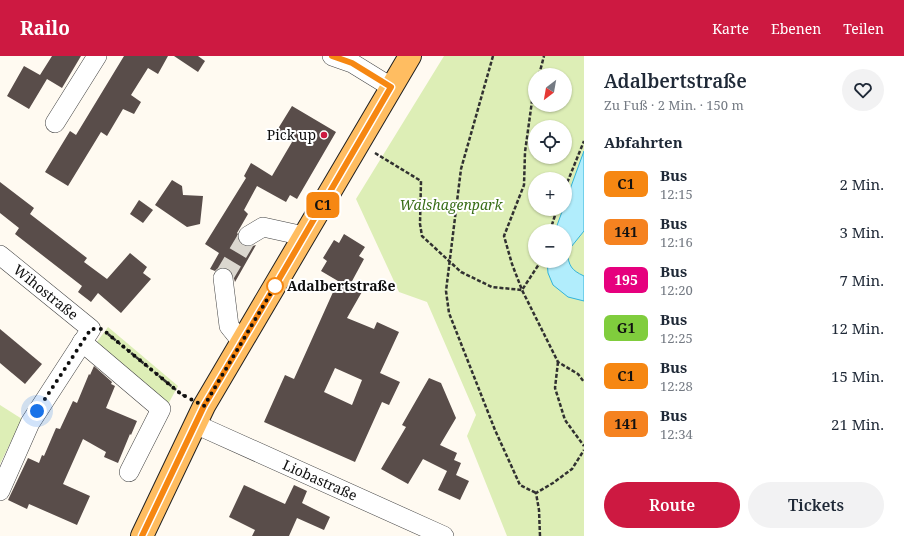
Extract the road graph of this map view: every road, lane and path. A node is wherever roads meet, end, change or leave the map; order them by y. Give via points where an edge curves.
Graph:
1 (97, 56) edge
2 (332, 56) edge
3 (410, 56) edge
4 (492, 56) edge
5 (544, 56) edge
6 (541, 68) edge
7 (391, 87) junction
8 (530, 112) edge
9 (55, 123) dead end
10 (584, 141) edge
11 (359, 143) junction
12 (571, 172) edge
13 (248, 236) tunnel mouth
14 (304, 236) junction
15 (0, 255) edge
16 (449, 261) junction
17 (536, 268) edge
18 (223, 278) tunnel mouth
19 (522, 290) junction
20 (87, 336) junction
21 (241, 341) junction
22 (558, 362) junction
23 (584, 382) edge
24 (199, 415) junction
25 (584, 446) edge
26 (584, 450) edge
27 (129, 472) dead end
28 (0, 491) edge
29 (536, 493) junction
30 (142, 536) edge
31 (444, 536) edge
32 (540, 536) edge

1 - 9 street
2 - 7 street via 352,63
3 - 7 main road
4 - 16 path via 461,169
5 - 6 path
7 - 11 main road
8 - 19 path via 524,185 504,236
10 - 12 path
11 - 14 main road
11 - 16 path via 421,181 422,236
13 - 14 street via 263,227
14 - 21 main road
15 - 20 street, Wihostraße
16 - 19 path via 461,272 492,287
16 - 29 path via 446,291 449,313 495,430 520,485
17 - 19 path
18 - 21 street via 229,326
19 - 22 path
20 - 24 path via 102,329 181,394
20 - 27 street, Wihostraße via 160,409
20 - 28 street via 30,423
21 - 24 main road
22 - 23 path via 578,374
22 - 25 path via 555,388 565,420
24 - 30 main road
24 - 31 street, Liobastraße
26 - 29 path via 572,469
29 - 32 path

